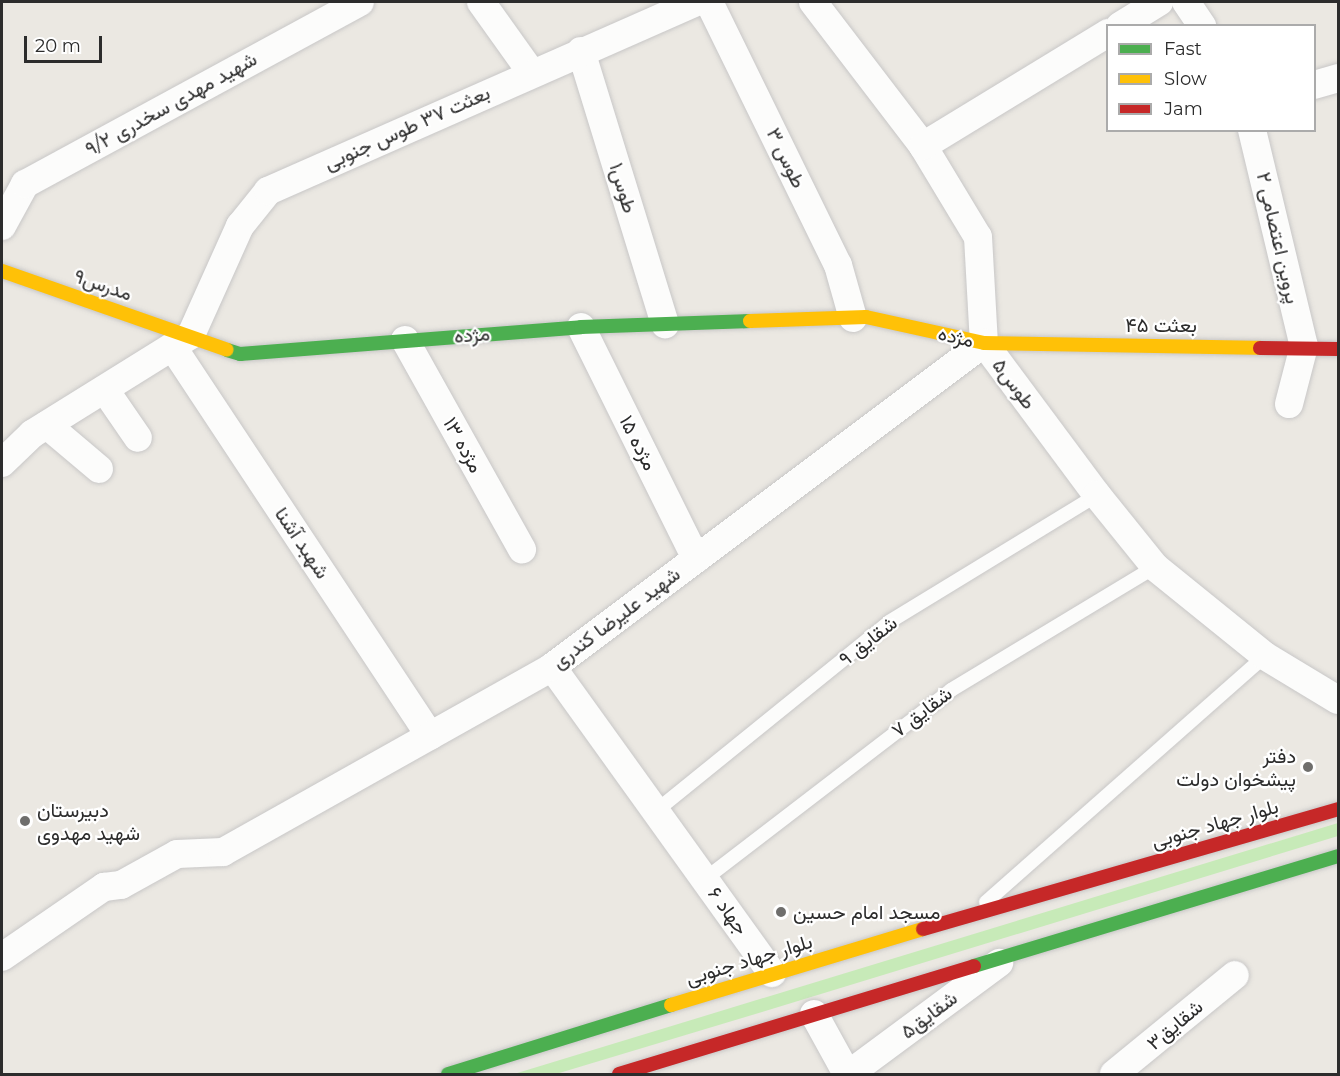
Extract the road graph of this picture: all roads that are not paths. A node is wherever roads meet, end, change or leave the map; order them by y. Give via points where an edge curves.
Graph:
1 (360, 2) edge
2 (696, 2) edge
3 (709, 2) edge
4 (813, 2) edge
5 (1159, 2) edge
6 (1186, 2) edge
7 (492, 6) edge
8 (1123, 24) edge
9 (1201, 24) edge
10 (1106, 34) edge
11 (581, 51) junction
12 (531, 72) junction
13 (1338, 78) edge
14 (1316, 84) edge
15 (1252, 132) edge
16 (923, 146) junction
17 (2, 226) edge
18 (2, 271) edge
19 (853, 318) junction
20 (665, 324) junction
21 (581, 327) junction
22 (405, 340) junction
23 (183, 342) junction
24 (984, 343) junction
25 (1304, 346) junction
26 (1338, 349) edge
27 (105, 390) junction
28 (1289, 404) dead end
29 (47, 424) junction
30 (138, 438) dead end
31 (2, 463) edge
32 (99, 469) dead end
33 (1097, 495) junction
34 (522, 549) dead end
35 (696, 559) junction
36 (1155, 567) junction
37 (1265, 656) junction
38 (552, 667) junction
39 (1338, 700) edge
40 (430, 736) junction
41 (1338, 809) edge
42 (656, 811) junction
43 (1338, 856) edge
44 (705, 879) junction
45 (971, 915) junction
46 (1009, 955) junction
47 (2, 957) edge
48 (772, 972) junction
49 (1235, 975) dead end
50 (814, 1014) junction
51 (448, 1074) edge
52 (619, 1074) edge
53 (848, 1074) edge
54 (1114, 1074) edge

1 - 17 street, شهید مهدی سخدری ۹/۲ via 25,184
2 - 11 street, بعثت ۳۷ طوس جنوبی
3 - 19 street, طوس ۳ via 838,265
4 - 16 street, طوس۵
5 - 8 street
6 - 9 street
7 - 12 street
10 - 16 street
11 - 12 street, بعثت ۳۷ طوس جنوبی
11 - 20 street, طوس۱
12 - 23 street, بعثت ۳۷ طوس جنوبی via 268,191 240,226
13 - 14 street
15 - 25 street, پروین اعتصامی ۲
16 - 24 street, طوس۵ via 978,237
18 - 23 main road, مدرس۹
19 - 20 main road, مژده
19 - 24 main road, مژده via 866,317
20 - 21 main road, مژده
21 - 22 main road, مژده
21 - 35 street, مژده ۱۵
22 - 23 main road, مژده via 240,354
22 - 34 street, مژده ۱۳
23 - 27 street
23 - 40 street, شهبد آشنا
24 - 25 main road, بعثت ۴۵
24 - 33 street, طوس۵
24 - 35 street, شهید علیرضا کندری
25 - 26 main road, بعثت ۴۵
25 - 28 street
27 - 29 street
27 - 30 street
29 - 31 street
29 - 32 street
33 - 36 street, طوس۵
33 - 42 lane, شقایق ۹ via 889,622
35 - 38 street, شهید علیرضا کندری
36 - 37 street, طوس۵
36 - 44 lane, شقایق ۷ via 951,690
37 - 39 street, طوس۵
37 - 45 lane
38 - 40 street, شهید علیرضا کندری
38 - 42 street, جهاد ۶
40 - 47 street, شهید علیرضا کندری via 222,852 177,854 122,885 104,887
41 - 45 main road, بلوار جهاد جنوبی
42 - 44 street, جهاد ۶
43 - 46 main road
44 - 48 street, جهاد ۶
45 - 48 main road, بلوار جهاد جنوبی
46 - 50 main road
46 - 53 street, شقایق۵
48 - 51 main road, بلوار جهاد جنوبی
49 - 54 street, شقایق۳
50 - 52 main road
50 - 53 street

